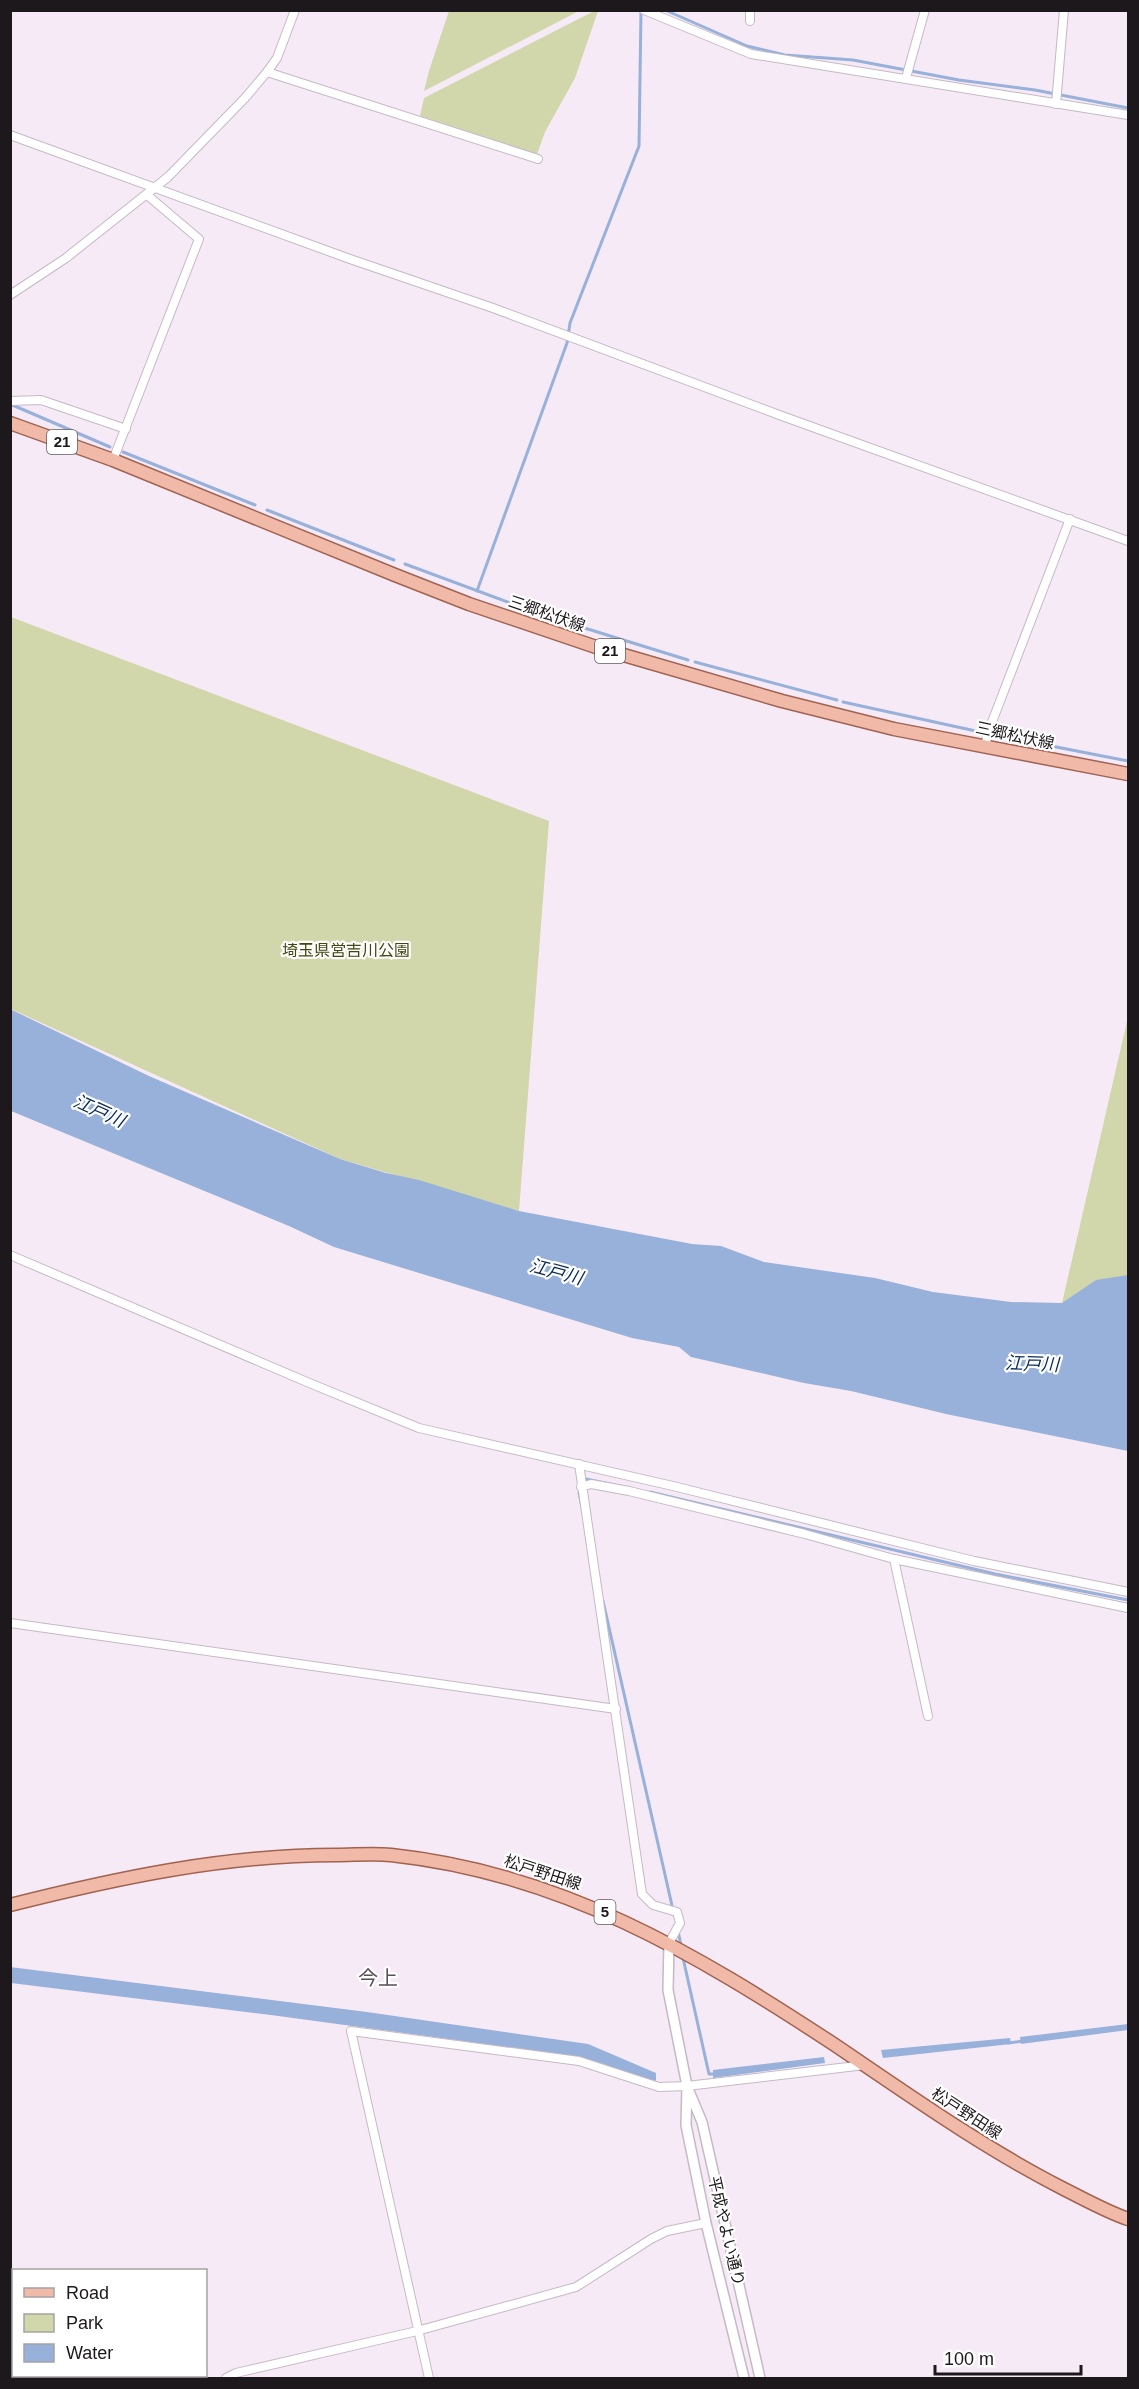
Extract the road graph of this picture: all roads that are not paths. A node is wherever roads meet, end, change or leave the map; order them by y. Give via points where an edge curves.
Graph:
1 (295, 10) edge
2 (644, 10) edge
3 (750, 10) edge
4 (925, 10) edge
5 (1064, 10) edge
6 (750, 21) dead end
7 (267, 72) junction
8 (906, 78) junction
9 (1056, 104) junction
10 (1128, 115) edge
11 (10, 135) edge
12 (538, 159) dead end
13 (157, 188) junction
14 (147, 195) junction
15 (10, 295) edge
16 (10, 401) edge
17 (10, 423) edge
18 (126, 429) junction
19 (113, 460) junction
20 (1070, 519) junction
21 (1128, 541) edge
22 (986, 745) junction
23 (1128, 774) edge
24 (10, 1255) edge
25 (579, 1464) junction
26 (581, 1487) junction
27 (894, 1559) junction
28 (1128, 1592) edge
29 (1128, 1608) edge
30 (10, 1623) edge
31 (616, 1709) junction
32 (928, 1716) dead end
33 (10, 1905) edge
34 (669, 1943) junction
35 (864, 2065) junction
36 (687, 2086) junction
37 (1128, 2219) edge
38 (706, 2223) junction
39 (417, 2331) junction
40 (226, 2379) edge
41 (429, 2379) edge
42 (744, 2379) edge
43 (760, 2379) edge

1 - 7 street
2 - 8 street via 751,54
3 - 6 street
4 - 8 street
5 - 9 street
7 - 12 street
7 - 13 street
8 - 9 street
9 - 10 street
11 - 13 street
13 - 14 street
13 - 20 street
14 - 15 street via 66,258
14 - 18 street via 199,239
16 - 18 street via 41,400
17 - 19 main road, 三郷松伏線 / 21
18 - 19 street
19 - 22 main road, 三郷松伏線 / 21 via 395,575 540,629 782,701 894,729
20 - 21 street
20 - 22 street
22 - 23 main road, 三郷松伏線 / 21
24 - 25 street via 410,1425
25 - 26 street
25 - 28 street via 974,1561
26 - 27 street via 591,1484 629,1491
26 - 31 street
27 - 29 street
27 - 32 street
30 - 31 street
31 - 34 street via 642,1894 653,1905 677,1912 680,1923
33 - 34 main road, 松戸野田線 / 5 via 109,1880 235,1861 298,1855 389,1854 487,1872 539,1887 593,1906
34 - 35 main road, 松戸野田線 / 5 via 755,1992
34 - 36 street, 平成やよい通り via 668,1990
35 - 36 street
35 - 37 main road, 松戸野田線 / 5 via 974,2139 1042,2178
36 - 38 street, 平成やよい通り via 686,2124
36 - 39 street via 658,2087 579,2061 351,2031
36 - 43 street, 平成やよい通り via 702,2122
38 - 39 street via 667,2231 576,2287
38 - 42 street, 平成やよい通り
39 - 40 street via 236,2373
39 - 41 street

